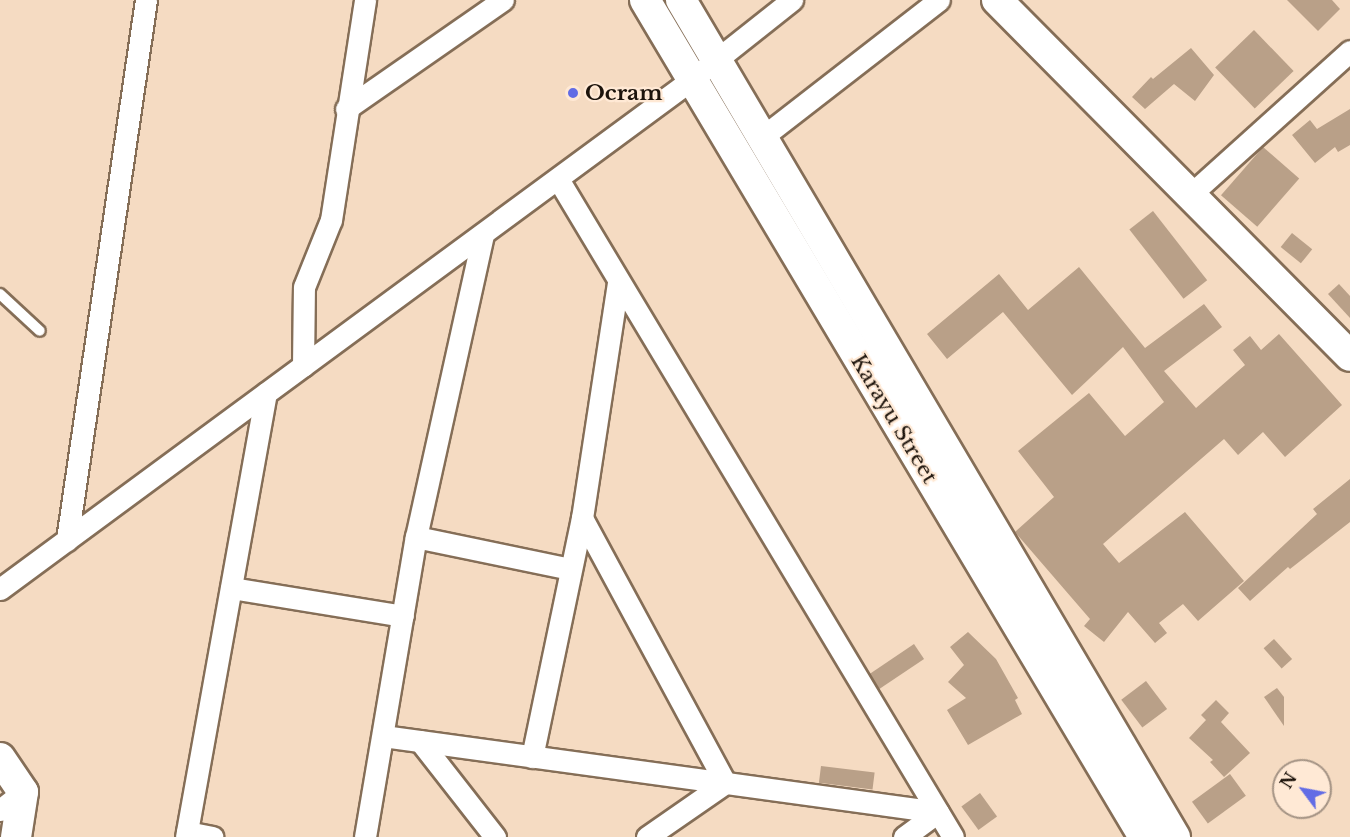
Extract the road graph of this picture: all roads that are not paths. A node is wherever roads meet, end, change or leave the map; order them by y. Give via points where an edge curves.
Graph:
1 (146, 0) edge
2 (365, 0) edge
3 (503, 0) edge
4 (645, 0) edge
5 (681, 0) edge
6 (792, 0) edge
7 (939, 0) edge
8 (997, 0) edge
9 (1350, 51) edge
10 (716, 61) junction
11 (691, 81) junction
12 (346, 109) junction
13 (761, 138) junction
14 (558, 179) junction
15 (1190, 195) junction
16 (483, 234) junction
17 (618, 282) junction
18 (0, 294) edge
19 (40, 331) dead end
20 (1350, 356) edge
21 (303, 366) junction
22 (266, 393) junction
23 (582, 519) junction
24 (416, 537) junction
25 (67, 540) junction
26 (570, 569) junction
27 (231, 588) junction
28 (0, 589) edge
29 (403, 616) junction
30 (383, 736) junction
31 (420, 741) junction
32 (532, 757) junction
33 (0, 758) edge
34 (725, 783) junction
35 (12, 801) edge
36 (938, 812) junction
37 (186, 835) edge
38 (1139, 835) edge
39 (16, 837) edge
40 (213, 837) edge
41 (365, 837) edge
42 (495, 837) edge
43 (647, 837) edge
44 (904, 837) edge
45 (953, 837) edge
46 (1175, 837) edge

1 - 25 street
2 - 12 street
3 - 12 street
4 - 11 main road, Karayu Street
5 - 10 main road, Karayu Street
6 - 10 street
7 - 13 street
8 - 15 main road
9 - 15 street
10 - 11 street
10 - 13 main road, Karayu Street
11 - 14 street
11 - 38 main road, Karayu Street
12 - 21 street via 331,220 304,287
13 - 46 main road, Karayu Street
14 - 16 street
14 - 17 street
15 - 20 main road
16 - 21 street
16 - 24 street
17 - 23 street
17 - 36 street
18 - 19 lane
21 - 22 street
22 - 25 street
22 - 27 street
23 - 26 street
23 - 34 street
24 - 26 street
24 - 29 street
25 - 28 street
26 - 32 street
27 - 29 street
27 - 37 street
29 - 30 street
30 - 31 street
30 - 41 street
31 - 32 street
31 - 42 street
32 - 34 street
33 - 35 main road
34 - 36 street
34 - 43 street
35 - 39 main road
36 - 44 street
36 - 45 street
37 - 40 street

